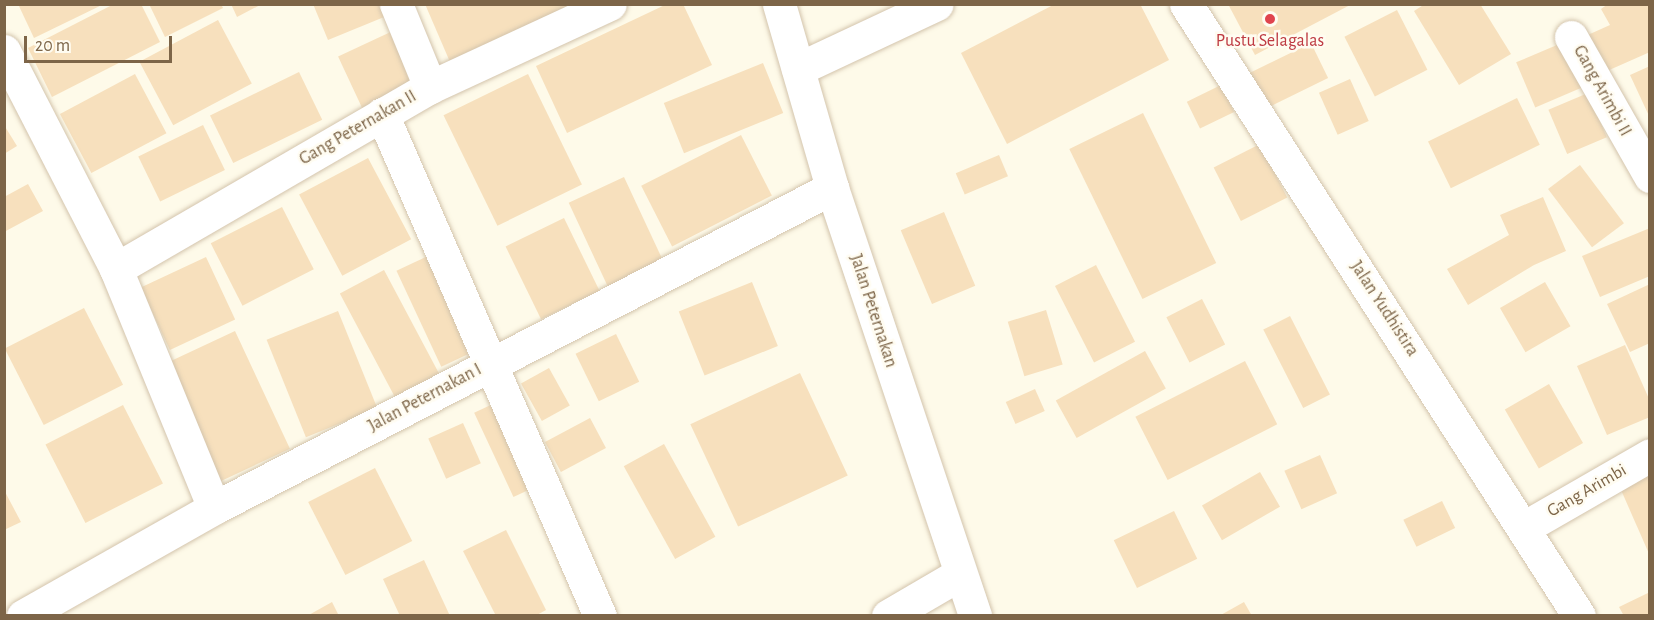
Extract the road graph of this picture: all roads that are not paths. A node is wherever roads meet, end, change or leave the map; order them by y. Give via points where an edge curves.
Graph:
1 (396, 4) edge
2 (609, 4) edge
3 (779, 4) edge
4 (937, 4) edge
5 (1186, 4) edge
6 (1571, 37) dead end
7 (4, 51) edge
8 (798, 69) junction
9 (430, 87) junction
10 (382, 114) junction
11 (1650, 176) edge
12 (832, 188) junction
13 (116, 269) junction
14 (490, 364) junction
15 (1650, 455) edge
16 (214, 508) junction
17 (1525, 527) junction
18 (960, 574) junction
19 (22, 615) edge
20 (600, 615) edge
21 (888, 615) edge
22 (975, 615) edge
23 (1579, 615) edge

1 - 9 street
2 - 9 street, Gang Peternakan II
3 - 8 street, Jalan Peternakan
4 - 8 street
5 - 17 street, Jalan Yudhistira
6 - 11 street, Gang Arimbi II
7 - 13 street
8 - 12 street, Jalan Peternakan
9 - 10 street, Gang Peternakan II
10 - 13 street, Gang Peternakan II
10 - 14 street
12 - 14 street, Jalan Peternakan I
12 - 18 street, Jalan Peternakan
13 - 16 street
14 - 16 street, Jalan Peternakan I
14 - 20 street
15 - 17 street, Gang Arimbi
16 - 19 street, Jalan Peternakan I
17 - 23 street, Jalan Yudhistira
18 - 21 street
18 - 22 street, Jalan Peternakan

